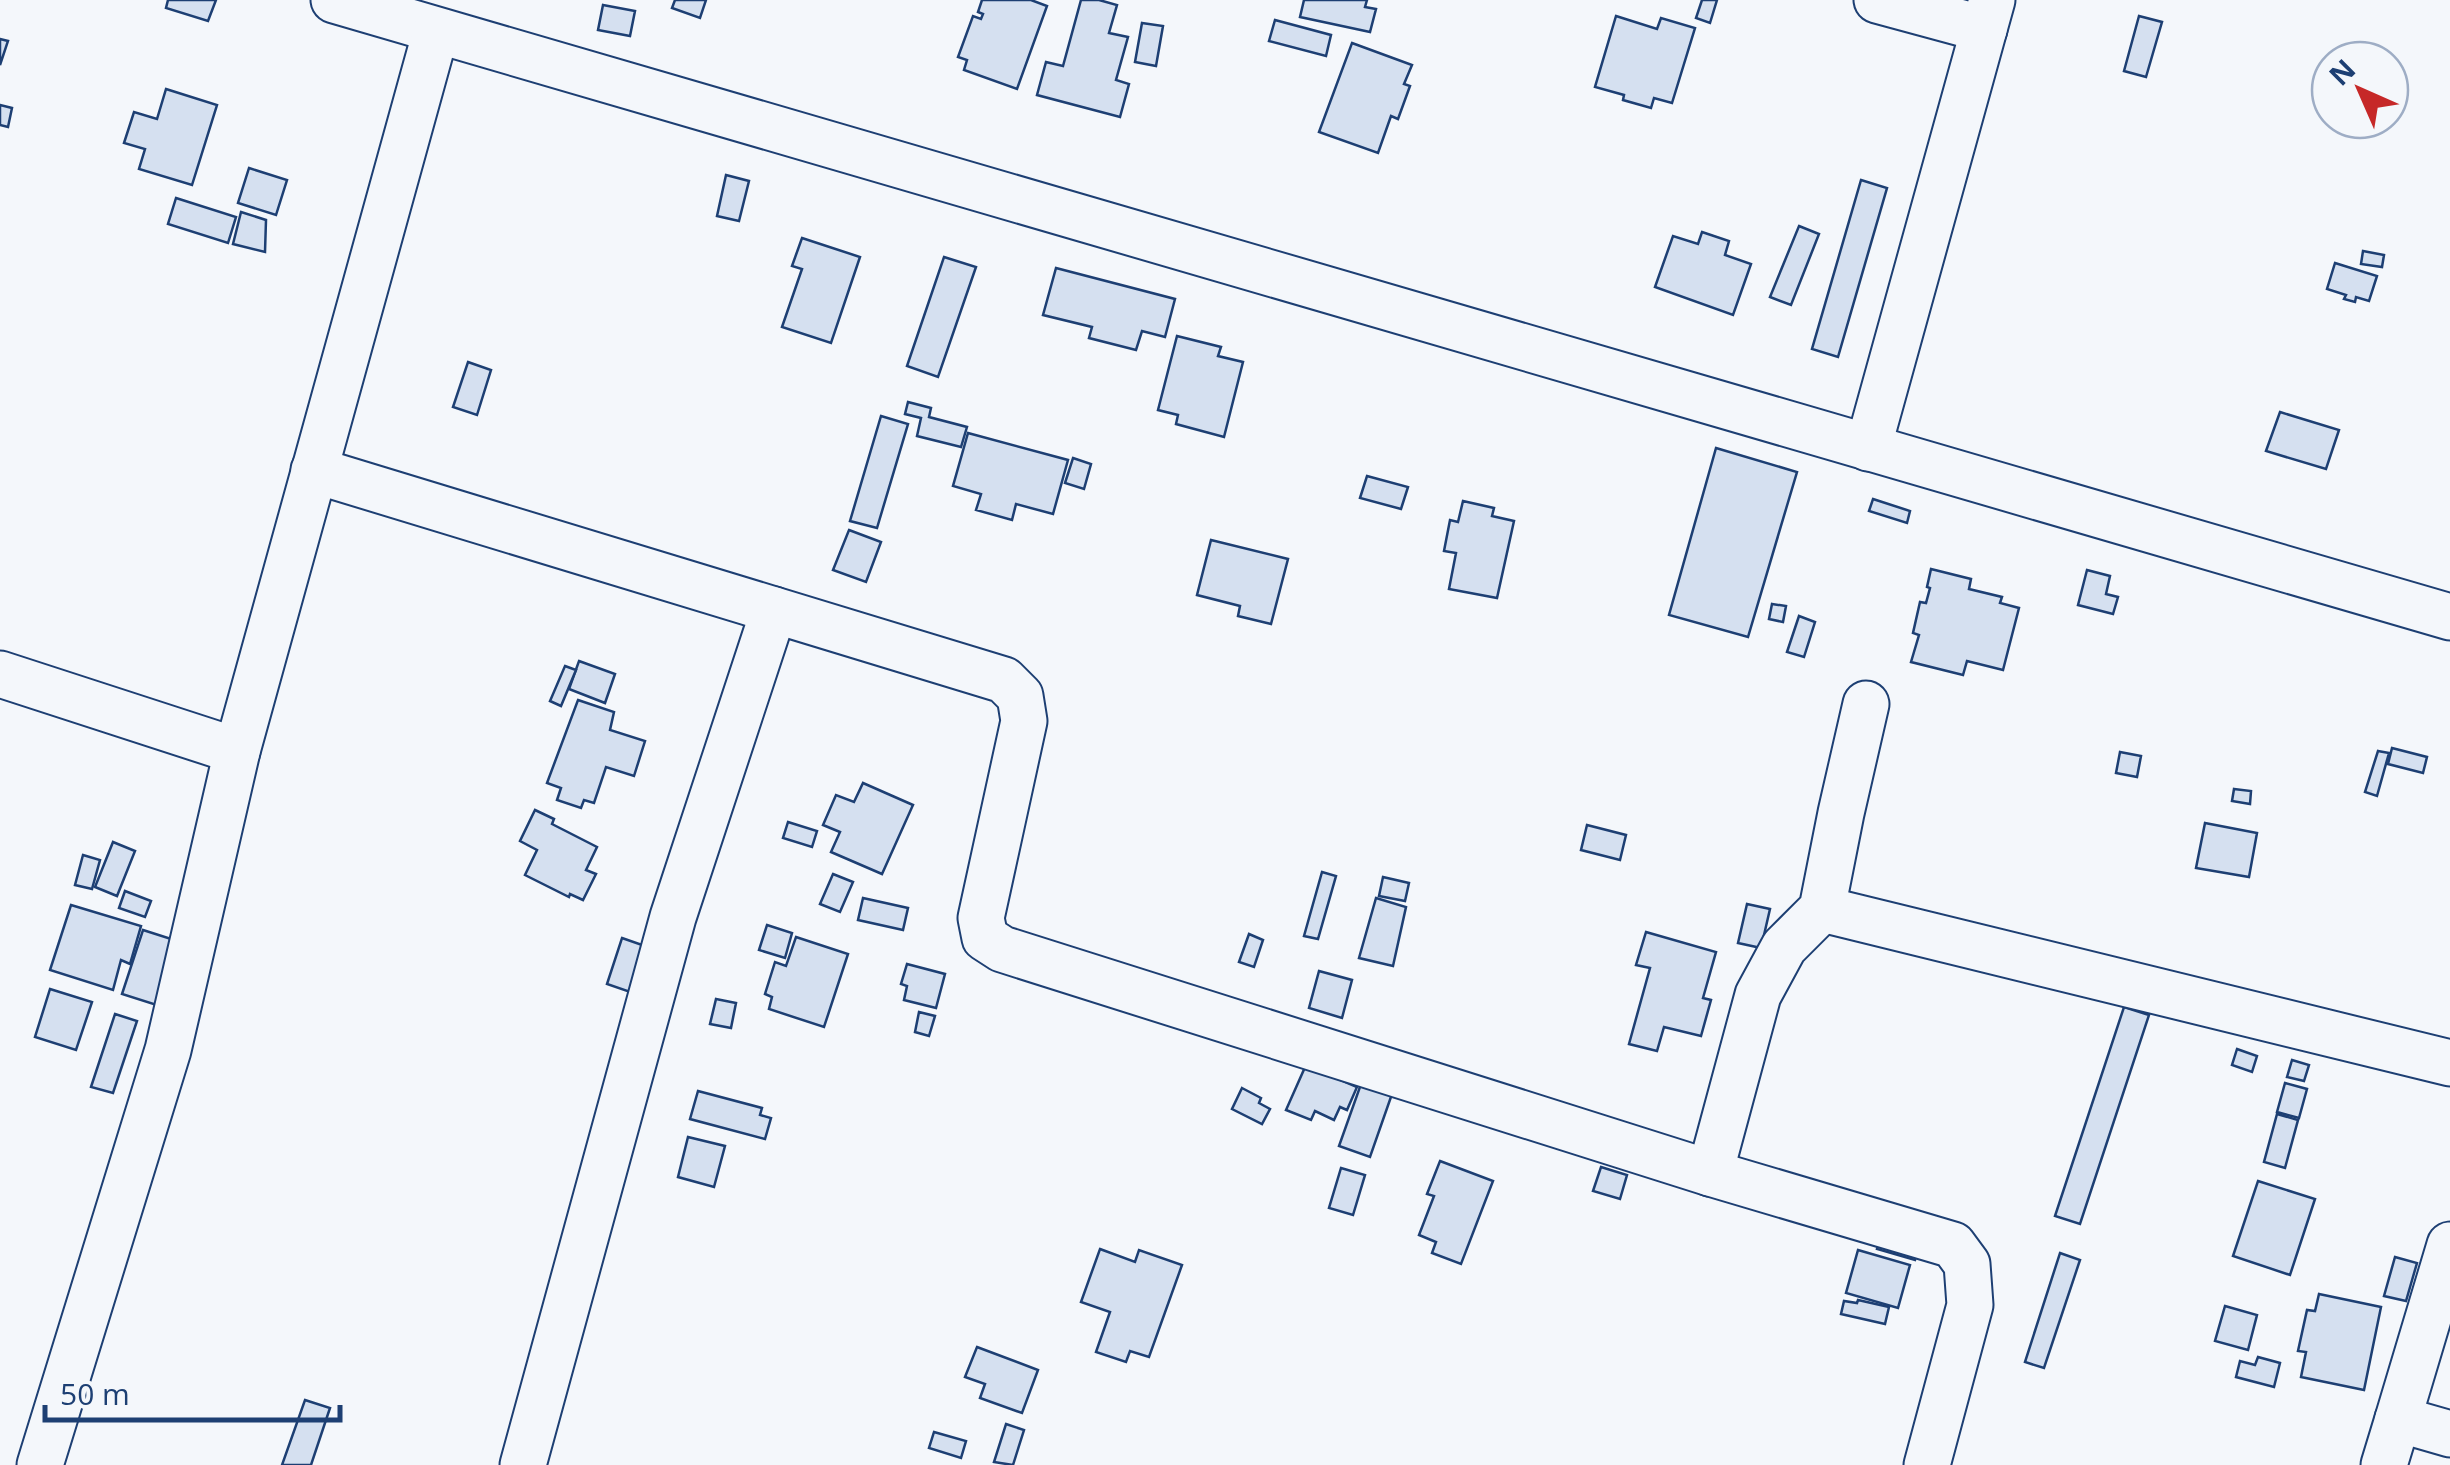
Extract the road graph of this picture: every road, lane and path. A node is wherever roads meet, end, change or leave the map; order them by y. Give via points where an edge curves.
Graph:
1 (334, 0) edge
2 (1878, 0) edge
3 (1988, 14) edge
4 (436, 31) junction
5 (1868, 448) junction
6 (314, 470) junction
7 (774, 610) junction
8 (2450, 617) edge
9 (0, 674) edge
10 (1866, 704) dead end
11 (237, 750) junction
12 (1822, 910) junction
13 (2450, 1063) edge
14 (1710, 1172) junction
15 (2450, 1244) edge
16 (2398, 1419) junction
17 (2450, 1434) edge
18 (40, 1465) edge
19 (523, 1465) edge
20 (1927, 1465) edge
21 (2384, 1465) edge

1 - 4 street
2 - 3 street
3 - 5 street
4 - 5 street
4 - 6 street
5 - 8 street
6 - 7 street
6 - 11 street
7 - 14 street via 1004,680 1020,696 1024,721 981,918 985,938 1002,949
7 - 19 street via 673,917
9 - 11 street
10 - 12 street
11 - 18 street via 168,1050
12 - 13 street
12 - 14 street via 1784,947 1758,995
14 - 20 street via 1953,1246 1967,1264 1970,1305
15 - 16 street
16 - 17 street
16 - 21 street

